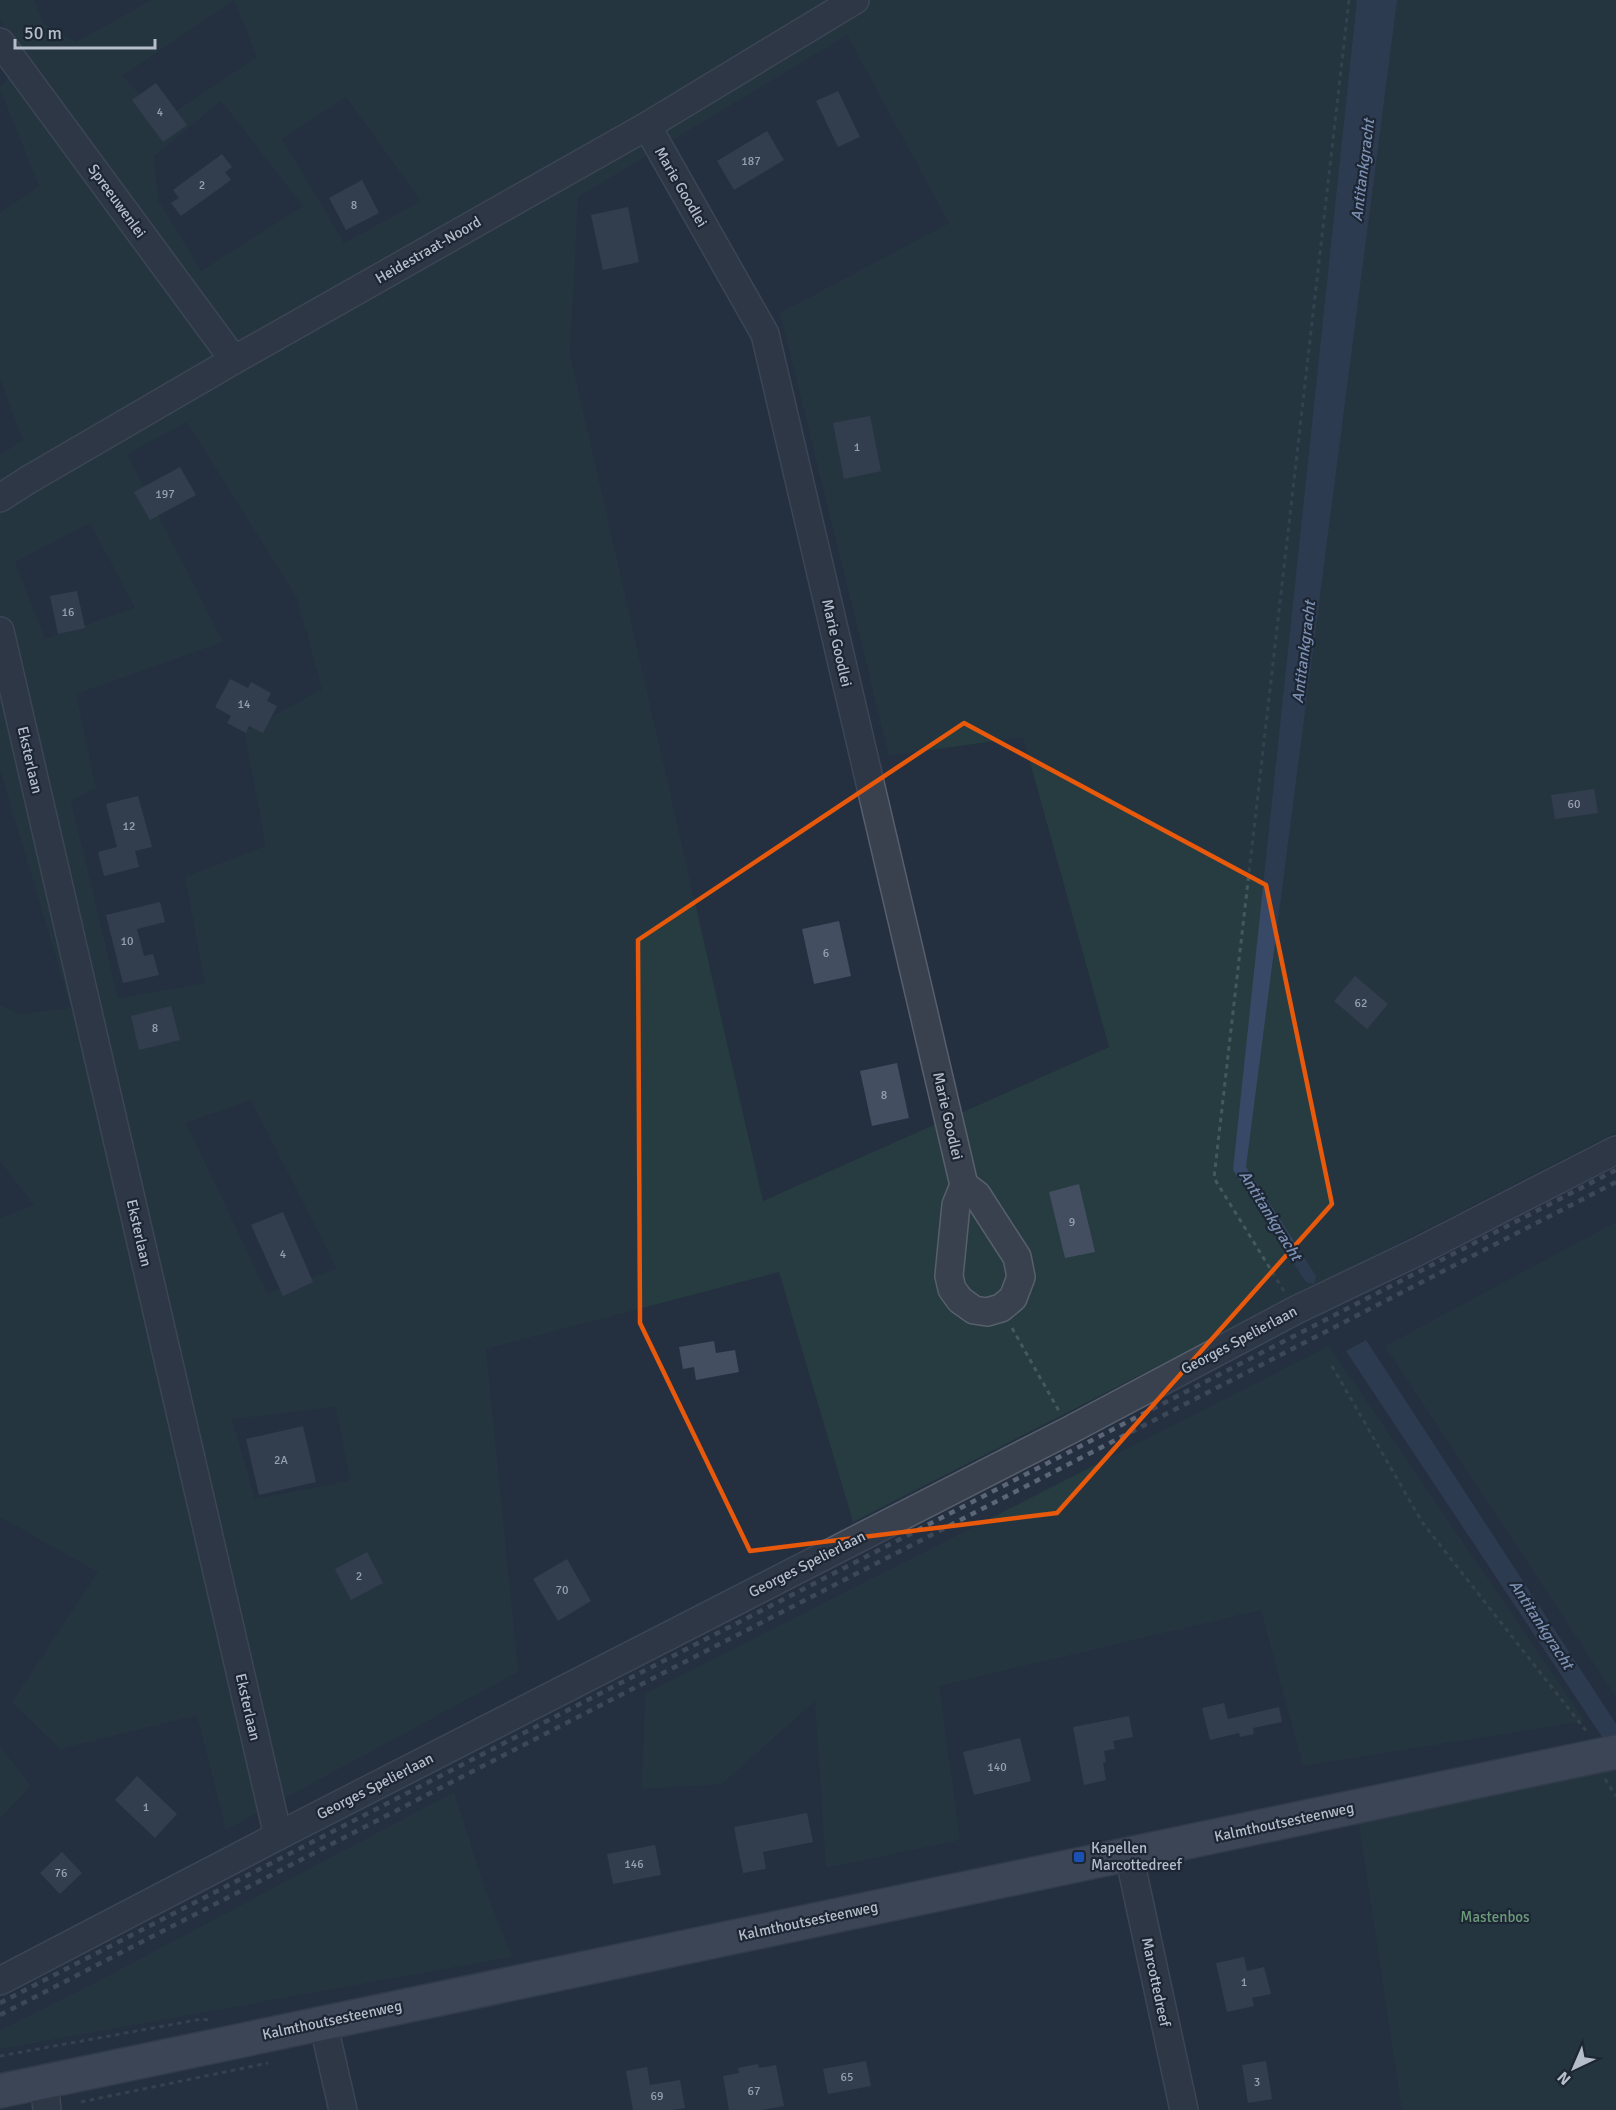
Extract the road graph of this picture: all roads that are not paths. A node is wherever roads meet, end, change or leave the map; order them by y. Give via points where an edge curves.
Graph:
1 (855, 0) edge
2 (0, 42) edge
3 (647, 126) junction
4 (234, 360) junction
5 (0, 498) edge
6 (0, 631) edge
7 (1616, 1150) edge
8 (964, 1185) junction
9 (1610, 1754) edge
10 (278, 1836) junction
11 (1129, 1855) junction
12 (0, 1981) edge
13 (323, 2022) junction
14 (0, 2091) edge
15 (46, 2096) edge
16 (343, 2110) edge
17 (1184, 2110) edge

1 - 3 street, Heidestraat-Noord
2 - 4 street, Spreeuwenlei
3 - 4 street, Heidestraat-Noord
3 - 8 street, Marie Goodlei via 765,334
4 - 5 street, Heidestraat-Noord
6 - 10 street, Eksterlaan
7 - 10 street, Georges Spelierlaan via 1296,1310
8 - 8 street via 956,1205 949,1276 960,1300 974,1310 987,1312 1001,1308 1013,1298 1021,1277 1017,1257 977,1195
9 - 11 main road, Kalmthoutsesteenweg
10 - 12 street, Georges Spelierlaan
11 - 13 main road, Kalmthoutsesteenweg
11 - 17 street, Marcottedreef
13 - 15 main road, Kalmthoutsesteenweg
13 - 16 street
14 - 15 main road, Kalmthoutsesteenweg

